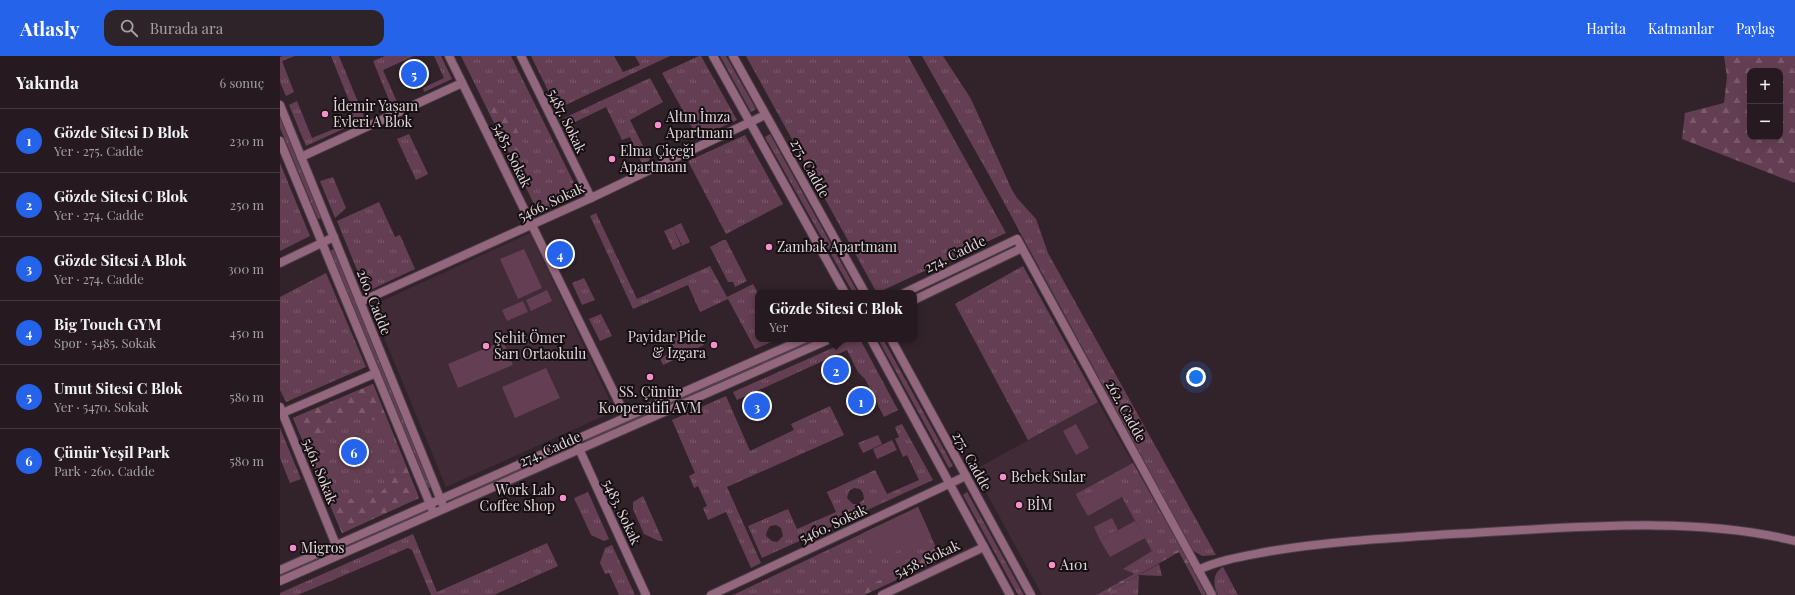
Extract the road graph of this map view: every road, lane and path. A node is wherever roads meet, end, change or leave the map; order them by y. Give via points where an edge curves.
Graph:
1 (449, 56) edge
2 (521, 56) edge
3 (713, 56) edge
4 (733, 56) edge
5 (462, 84) junction
6 (280, 105) edge
7 (765, 115) junction
8 (750, 123) junction
9 (280, 141) edge
10 (301, 157) junction
11 (591, 198) junction
12 (532, 225) junction
13 (334, 237) junction
14 (1017, 239) joint
15 (322, 242) junction
16 (1022, 248) junction
17 (280, 263) edge
18 (843, 290) edge
19 (863, 290) edge
20 (910, 290) edge
21 (917, 299) edge
22 (360, 302) junction
23 (797, 342) edge
24 (823, 342) edge
25 (872, 342) edge
26 (893, 342) edge
27 (376, 373) junction
28 (281, 411) edge
29 (626, 417) junction
30 (575, 440) junction
31 (580, 450) junction
32 (966, 476) junction
33 (949, 484) junction
34 (440, 498) junction
35 (429, 503) junction
36 (445, 509) junction
37 (434, 514) junction
38 (1795, 541) edge
39 (336, 545) junction
40 (984, 547) junction
41 (280, 570) edge
42 (1198, 570) junction
43 (280, 581) edge
44 (722, 593) edge
45 (646, 595) edge
46 (711, 595) edge
47 (882, 595) edge
48 (1010, 595) edge
49 (1032, 595) edge
50 (1212, 595) edge

1 - 5 street, 5485. Sokak
2 - 11 street, 5487. Sokak
3 - 8 street
4 - 7 street, 275. Cadde
5 - 10 street
5 - 12 street, 5485. Sokak
6 - 10 street, 260. Cadde
7 - 8 street, 5466. Sokak
7 - 19 street, 275. Cadde
8 - 11 street, 5466. Sokak
8 - 18 street
9 - 15 street, 260. Cadde
10 - 13 street, 260. Cadde
11 - 12 street, 5466. Sokak
12 - 22 street, 5466. Sokak
12 - 29 street, 5485. Sokak
13 - 15 street
13 - 22 street, 260. Cadde
14 - 16 street, 262. Cadde
14 - 20 street, 274. Cadde
15 - 17 street
15 - 27 street, 260. Cadde
16 - 21 street, 274. Cadde
16 - 42 street, 262. Cadde
22 - 34 street, 260. Cadde
23 - 29 street, 274. Cadde
24 - 31 street, 274. Cadde
25 - 33 street
26 - 32 street, 275. Cadde
27 - 28 street
27 - 35 street, 260. Cadde
28 - 39 street, 5461. Sokak
29 - 30 street, 274. Cadde
30 - 31 street, 5483. Sokak
30 - 34 street, 274. Cadde
31 - 36 street, 274. Cadde
31 - 45 street, 5483. Sokak
32 - 33 street, 5460. Sokak
32 - 49 street, 275. Cadde
33 - 40 street
33 - 44 street, 5460. Sokak
34 - 35 street, 274. Cadde
34 - 36 street, 260. Cadde
35 - 37 street, 260. Cadde
35 - 39 street, 274. Cadde
36 - 37 street, 274. Cadde
37 - 43 street, 274. Cadde
38 - 42 street via 1747,532 1698,528 1533,530 1329,542 1233,558
39 - 41 street, 274. Cadde
40 - 47 street, 5458. Sokak
40 - 48 street
42 - 50 street, 262. Cadde
44 - 46 street, 5460. Sokak

